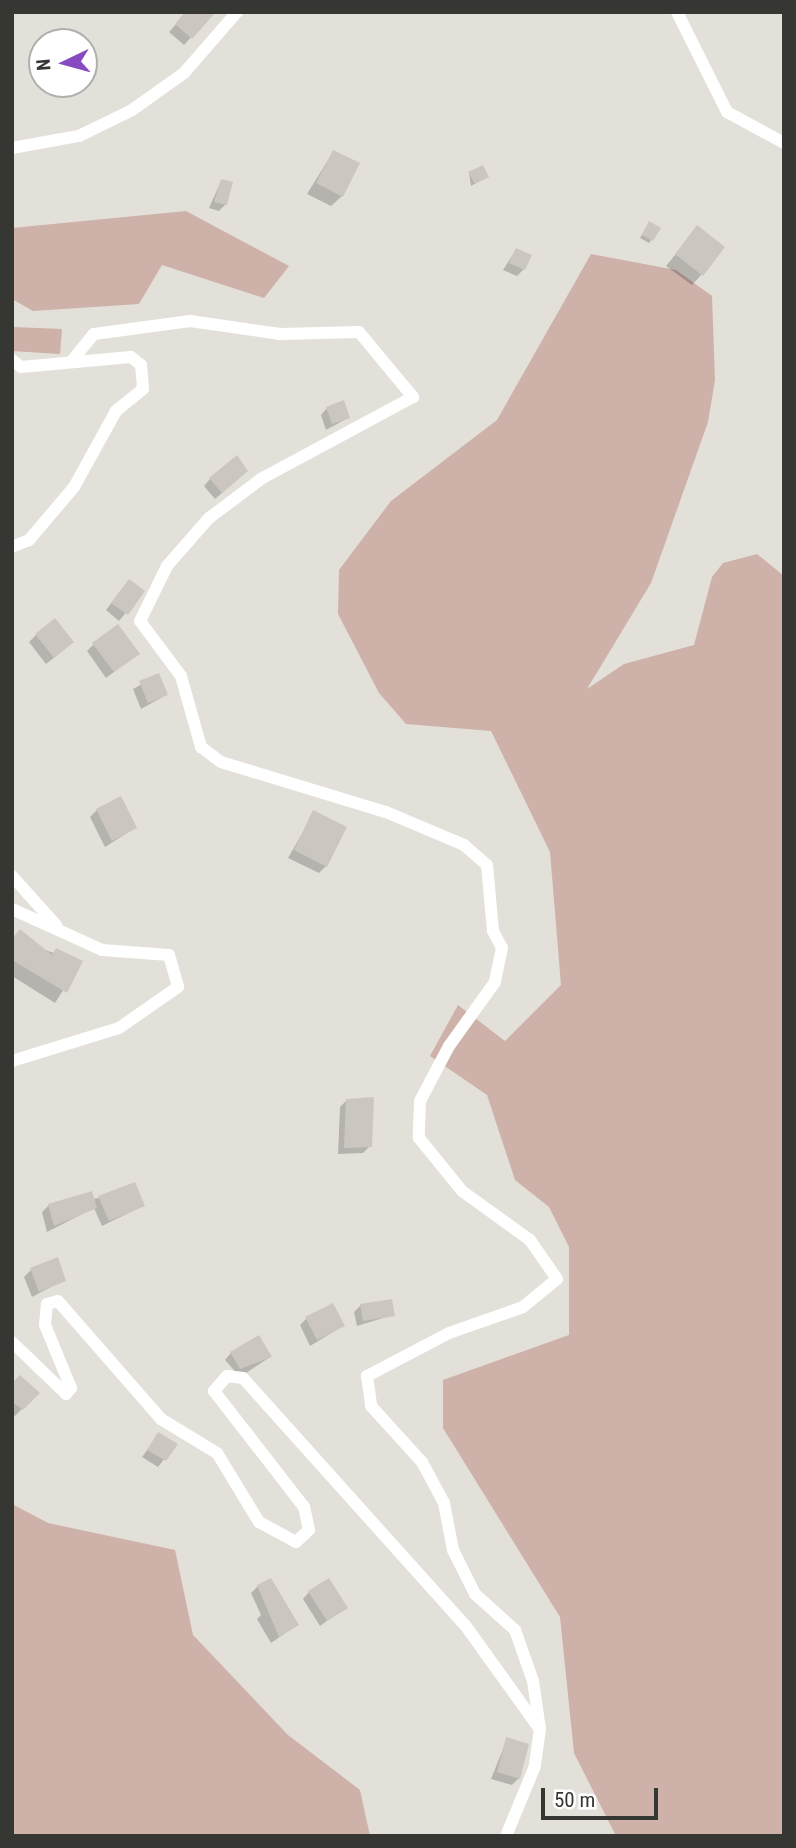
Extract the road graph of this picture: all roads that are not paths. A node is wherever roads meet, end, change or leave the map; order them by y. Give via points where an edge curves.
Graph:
1 (237, 12) edge
2 (677, 12) edge
3 (784, 143) edge
4 (12, 148) edge
5 (12, 360) edge
6 (71, 362) junction
7 (12, 547) edge
8 (12, 876) edge
9 (12, 909) edge
10 (56, 925) junction
11 (12, 1061) edge
12 (12, 1342) edge
13 (540, 1729) junction
14 (506, 1836) edge

1 - 4 street via 184,73 132,110 79,136
2 - 3 street via 727,112
5 - 6 street via 21,367
6 - 7 street via 131,357 141,365 143,389 116,411 74,487 29,540
6 - 13 street via 94,334 190,321 280,334 359,332 413,397 261,480 209,519 167,566 140,621 181,676 190,727 201,747 221,762 386,813 464,845 487,865 493,932 502,948 495,982 449,1046 420,1101 419,1138 462,1191 530,1240 557,1279 523,1307 449,1333 368,1376 371,1406 422,1462 444,1503 453,1550 475,1594 515,1630 533,1681
8 - 10 street
9 - 10 street
10 - 11 street via 102,950 169,955 178,987 119,1028
12 - 13 street via 66,1394 71,1388 45,1325 47,1304 58,1301 161,1419 216,1453 259,1522 296,1542 309,1530 304,1507 214,1391 227,1377 243,1378 465,1625
13 - 14 street via 535,1766

